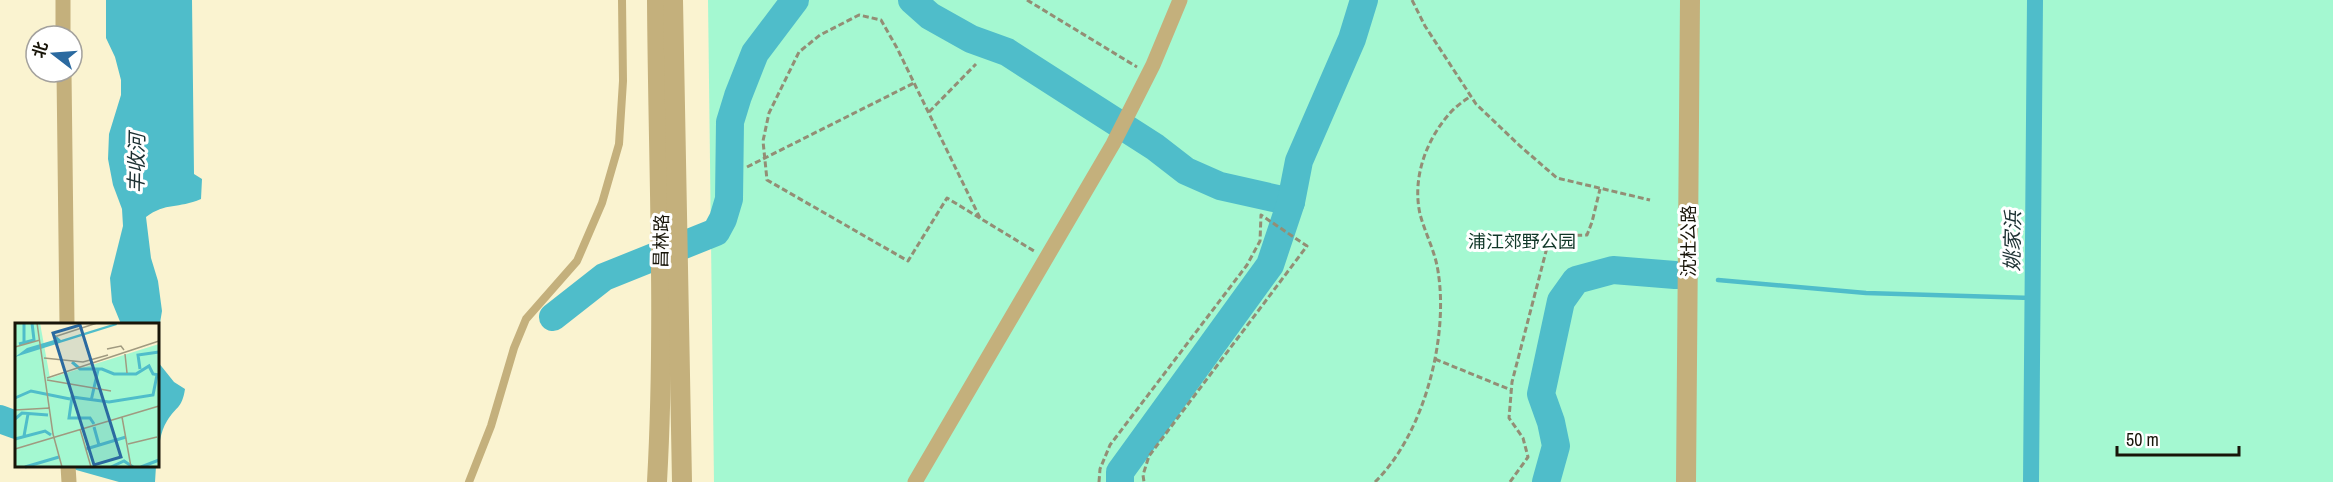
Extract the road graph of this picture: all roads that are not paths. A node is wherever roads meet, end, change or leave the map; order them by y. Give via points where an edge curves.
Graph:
1 (63, 0) edge
2 (622, 0) edge
3 (657, 0) edge
4 (672, 0) edge
5 (1180, 0) edge
6 (1690, 0) edge
7 (63, 24) edge
8 (64, 84) edge
9 (670, 224) junction
10 (669, 277) junction
11 (67, 323) edge
12 (469, 482) edge
13 (657, 482) edge
14 (682, 482) edge
15 (915, 482) edge
16 (1686, 482) edge

1 - 7 street
2 - 12 lane via 619,144 602,203 577,261 526,319
3 - 9 street, 昌林路
4 - 9 street, 昌林路
5 - 15 street via 1149,74 1113,144
6 - 16 street, 沈杜公路
8 - 11 street
9 - 10 street, 昌林路
10 - 13 street, 昌林路
10 - 14 street, 昌林路

